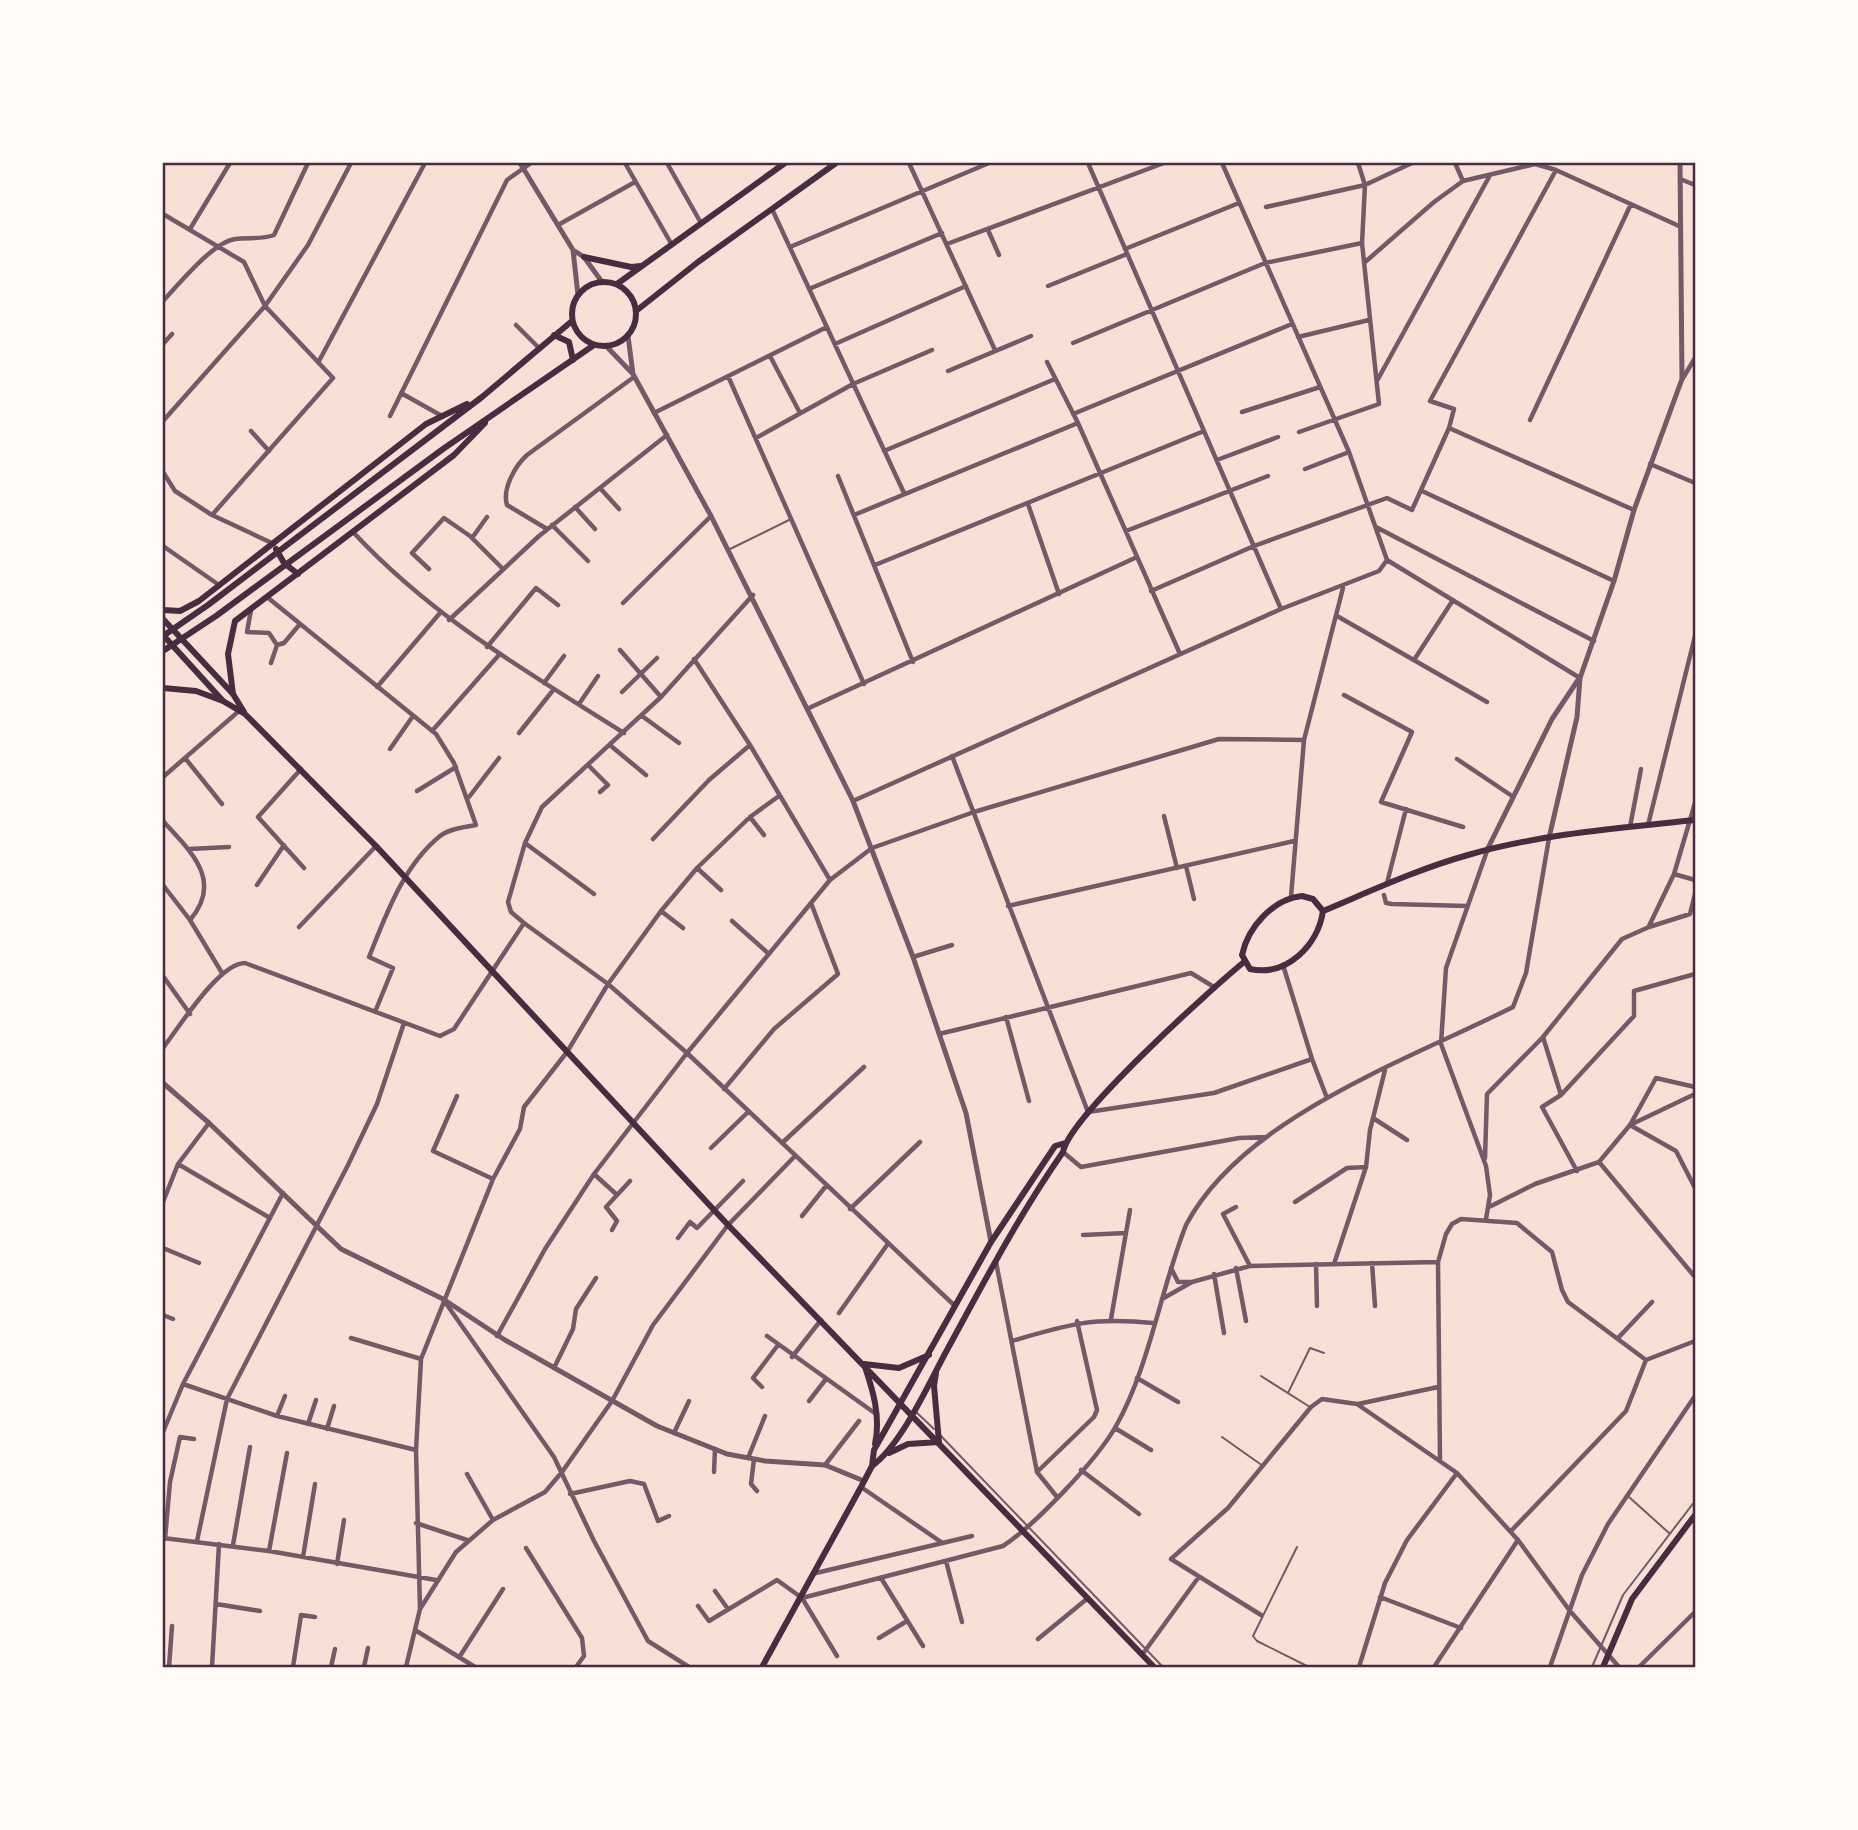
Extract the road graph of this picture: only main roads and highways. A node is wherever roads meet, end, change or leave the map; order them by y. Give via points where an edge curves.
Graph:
1 (785, 163) edge
2 (836, 163) edge
3 (584, 257) road end
4 (643, 266) junction
5 (617, 284) junction
6 (636, 311) junction
7 (572, 321) junction
8 (554, 335) junction
9 (594, 345) junction
10 (572, 360) junction
11 (482, 397) junction
12 (495, 413) junction
13 (274, 544) junction
14 (298, 574) junction
15 (163, 610) edge
16 (163, 619) edge
17 (163, 635) edge
18 (163, 651) edge
19 (163, 688) edge
20 (233, 694) junction
21 (223, 701) junction
22 (242, 712) junction
23 (1693, 821) edge
24 (1323, 911) junction
25 (1244, 962) junction
26 (1065, 1143) junction
27 (930, 1354) junction
28 (864, 1364) junction
29 (937, 1368) junction
30 (902, 1404) junction
31 (912, 1411) junction
32 (939, 1443) junction
33 (874, 1450) junction
34 (884, 1457) junction
35 (872, 1466) junction
36 (1695, 1515) edge
37 (764, 1666) edge
38 (1154, 1667) edge
39 (1603, 1667) edge

1 - 4 main road
2 - 6 main road
3 - 4 main road
4 - 5 main road
5 - 6 main road via 630,295
5 - 7 main road via 587,286 573,305
6 - 9 main road via 628,336 606,346
7 - 8 main road
7 - 9 main road
8 - 10 main road via 569,342
8 - 11 main road
9 - 10 main road
10 - 12 main road
11 - 13 main road via 426,424
11 - 17 main road
12 - 14 main road via 454,455
12 - 18 main road
13 - 14 main road via 284,563
13 - 15 main road via 180,611
14 - 20 main road via 231,627 228,654
16 - 20 main road
17 - 21 main road
19 - 21 main road via 195,691
20 - 22 main road
21 - 22 main road
22 - 28 main road via 376,846 728,1225
23 - 24 main road via 1487,850
24 - 25 main road via 1314,939 1300,955 1259,971
24 - 25 main road via 1313,899 1291,897 1277,905 1250,933
25 - 26 main road via 1088,1112
26 - 27 main road via 1055,1146 991,1242
26 - 29 main road
27 - 28 main road via 899,1368
27 - 30 main road
28 - 30 main road
28 - 33 main road via 873,1389
29 - 31 main road
29 - 32 main road via 933,1386
30 - 31 main road
30 - 33 main road
31 - 32 main road
31 - 34 main road
32 - 34 main road via 908,1444
32 - 38 main road
33 - 35 main road
34 - 35 main road
35 - 37 main road
36 - 39 main road via 1632,1599

